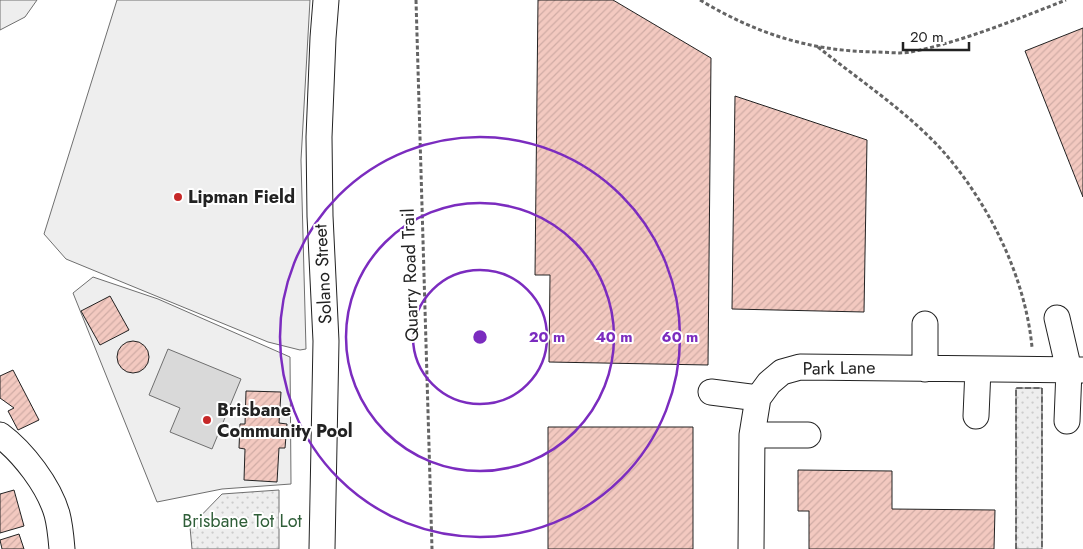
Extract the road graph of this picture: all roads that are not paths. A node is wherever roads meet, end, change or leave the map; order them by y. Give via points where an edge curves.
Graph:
1 (326, 0) edge
2 (1057, 318) dead end
3 (925, 324) dead end
4 (925, 368) junction
5 (978, 369) junction
6 (1076, 370) edge
7 (711, 392) dead end
8 (758, 398) junction
9 (976, 416) dead end
10 (1067, 421) dead end
11 (808, 434) dead end
12 (0, 435) edge
13 (752, 435) junction
14 (62, 549) edge
15 (322, 549) edge
16 (751, 549) edge

1 - 15 street, Solano Street via 319,137 326,341
2 - 6 street
3 - 4 street
4 - 5 street, Park Lane
4 - 8 street, Park Lane via 800,367 782,372
5 - 6 street, Park Lane
5 - 9 street
6 - 10 street
7 - 8 street
8 - 13 street
11 - 13 street
12 - 14 street via 24,459 50,496 57,513
13 - 16 street

